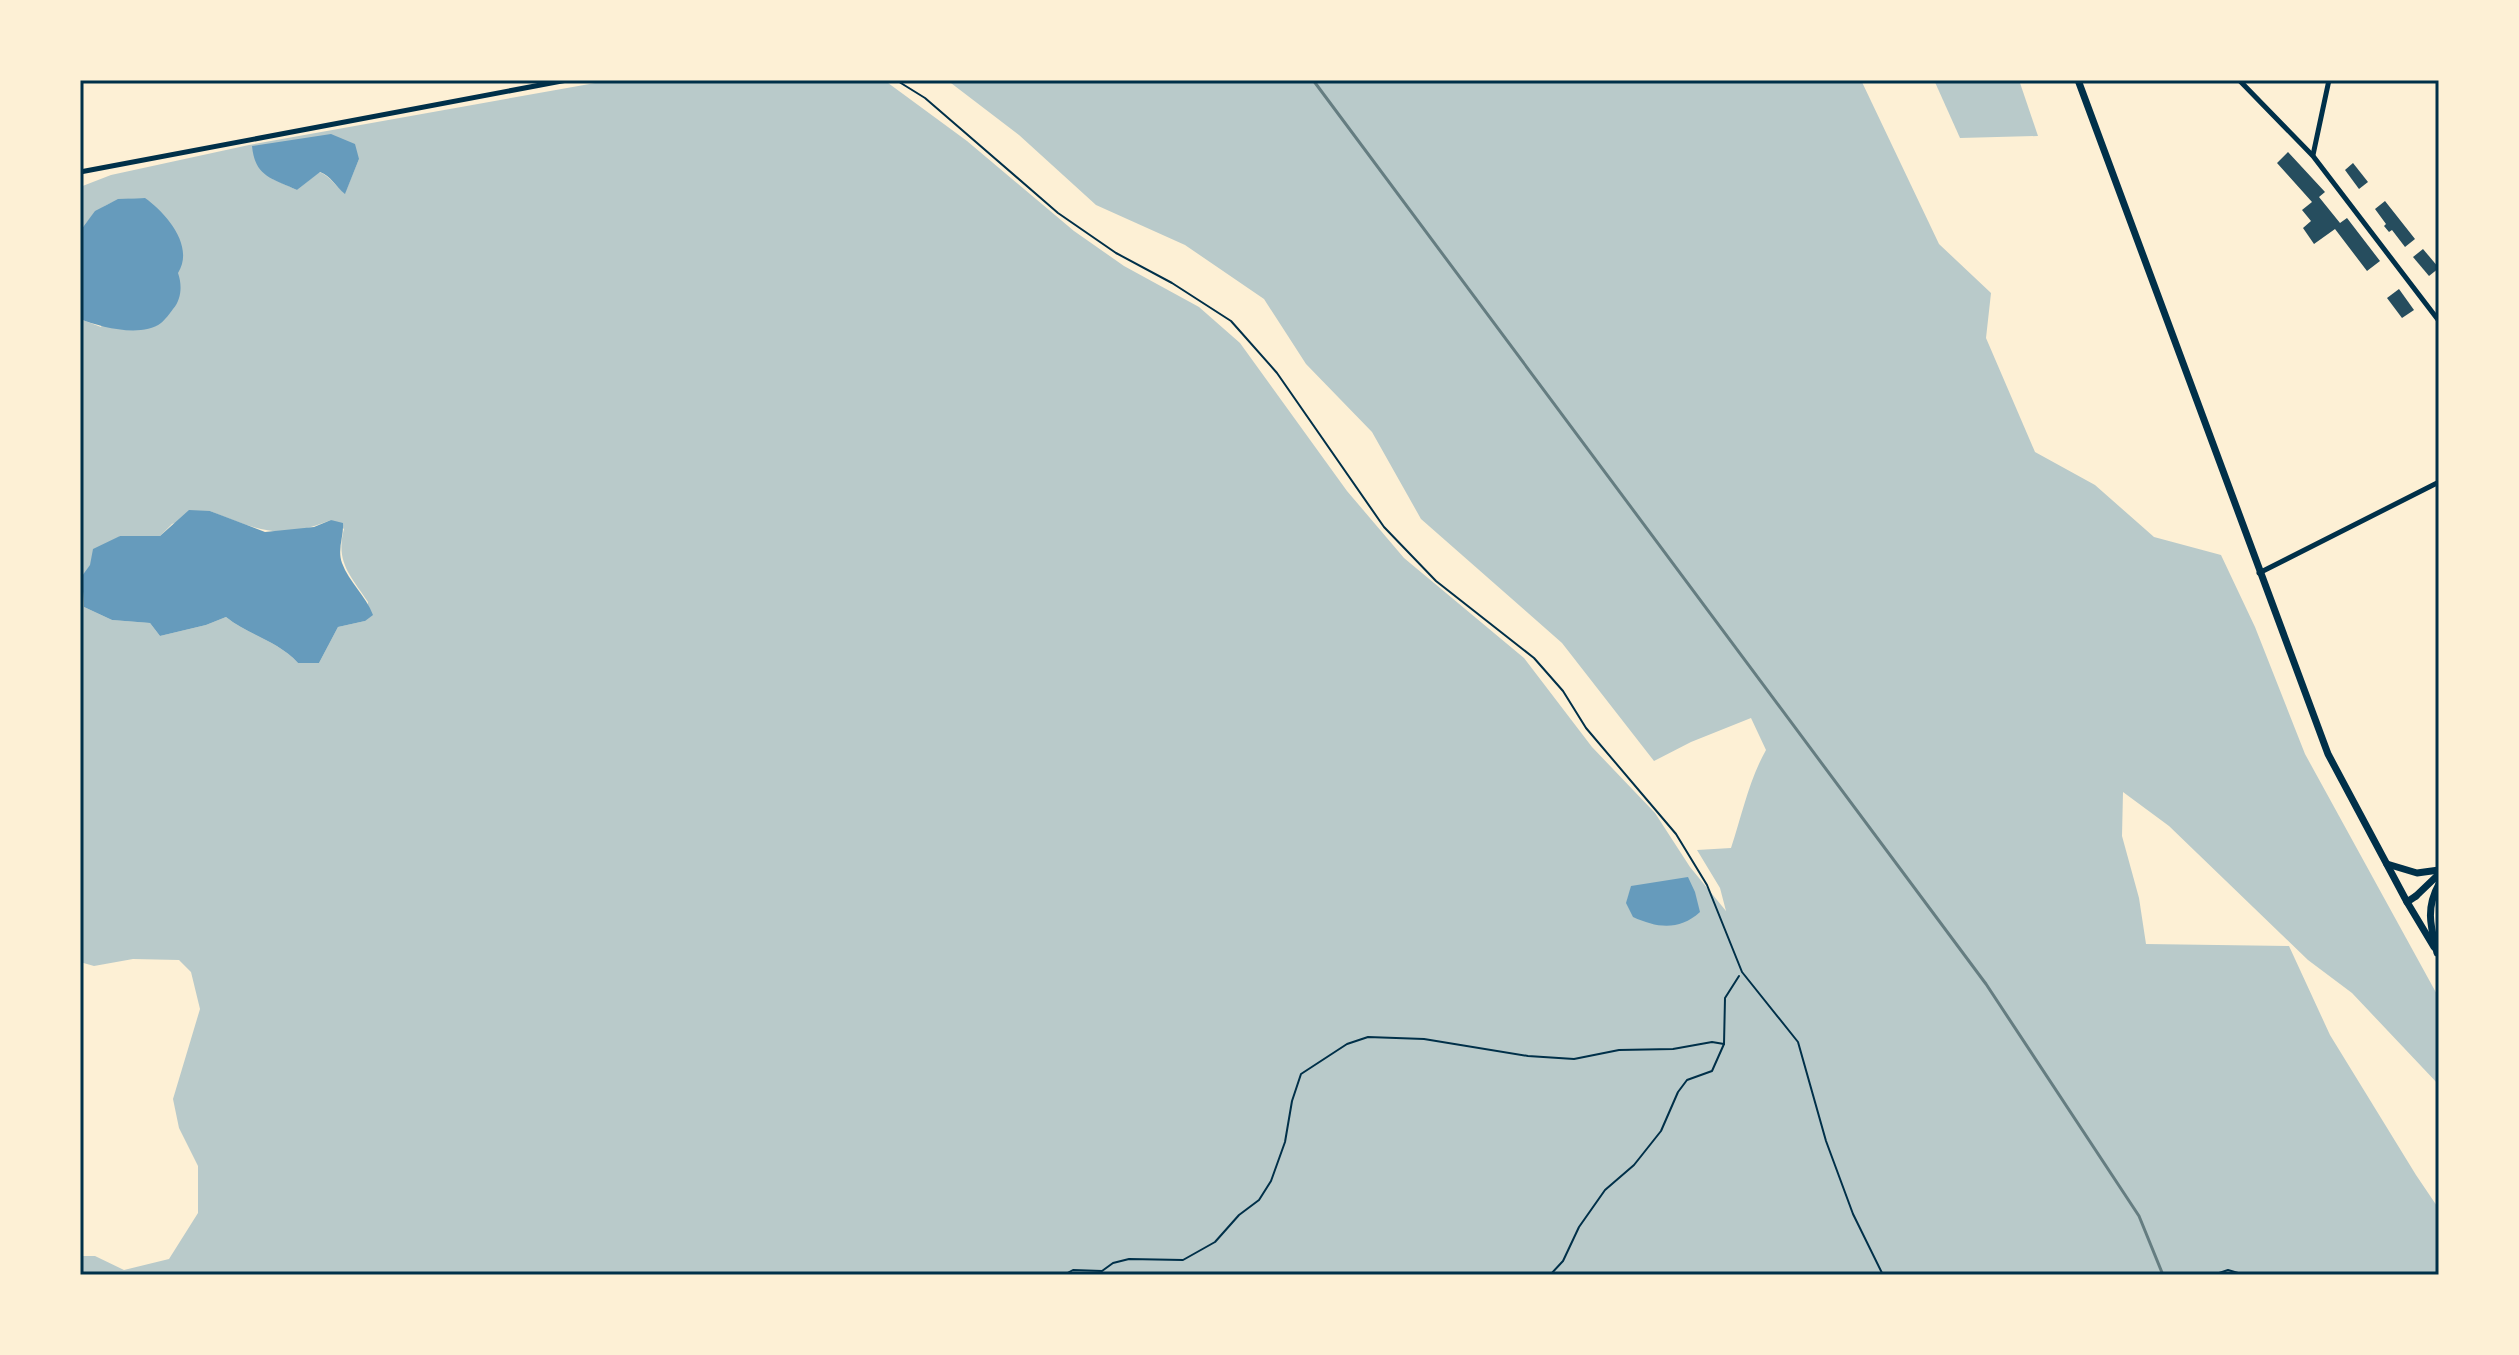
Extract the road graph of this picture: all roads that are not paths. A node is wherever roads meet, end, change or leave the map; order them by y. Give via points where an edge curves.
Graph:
1 (567, 80) edge
2 (896, 80) edge
3 (2078, 80) edge
4 (2239, 80) edge
5 (2329, 80) edge
6 (2313, 156) junction
7 (80, 172) edge
8 (2438, 318) edge
9 (2439, 482) edge
10 (2259, 573) junction
11 (2386, 863) junction
12 (2439, 872) edge
13 (2439, 884) edge
14 (2407, 902) junction
15 (2438, 954) edge
16 (1883, 1275) edge

1 - 7 street
2 - 16 lane via 925,98 1058,213 1231,321 1277,373 1384,527 1436,581 1534,658 1563,691 1586,728 1676,834 1707,885 1742,972 1798,1042 1826,1141
3 - 10 main road
4 - 6 street
5 - 6 street
6 - 8 street
9 - 10 street
10 - 11 main road via 2328,754
11 - 12 main road via 2417,873
11 - 14 main road
12 - 14 main road
13 - 15 main road via 2429,916
14 - 15 main road

